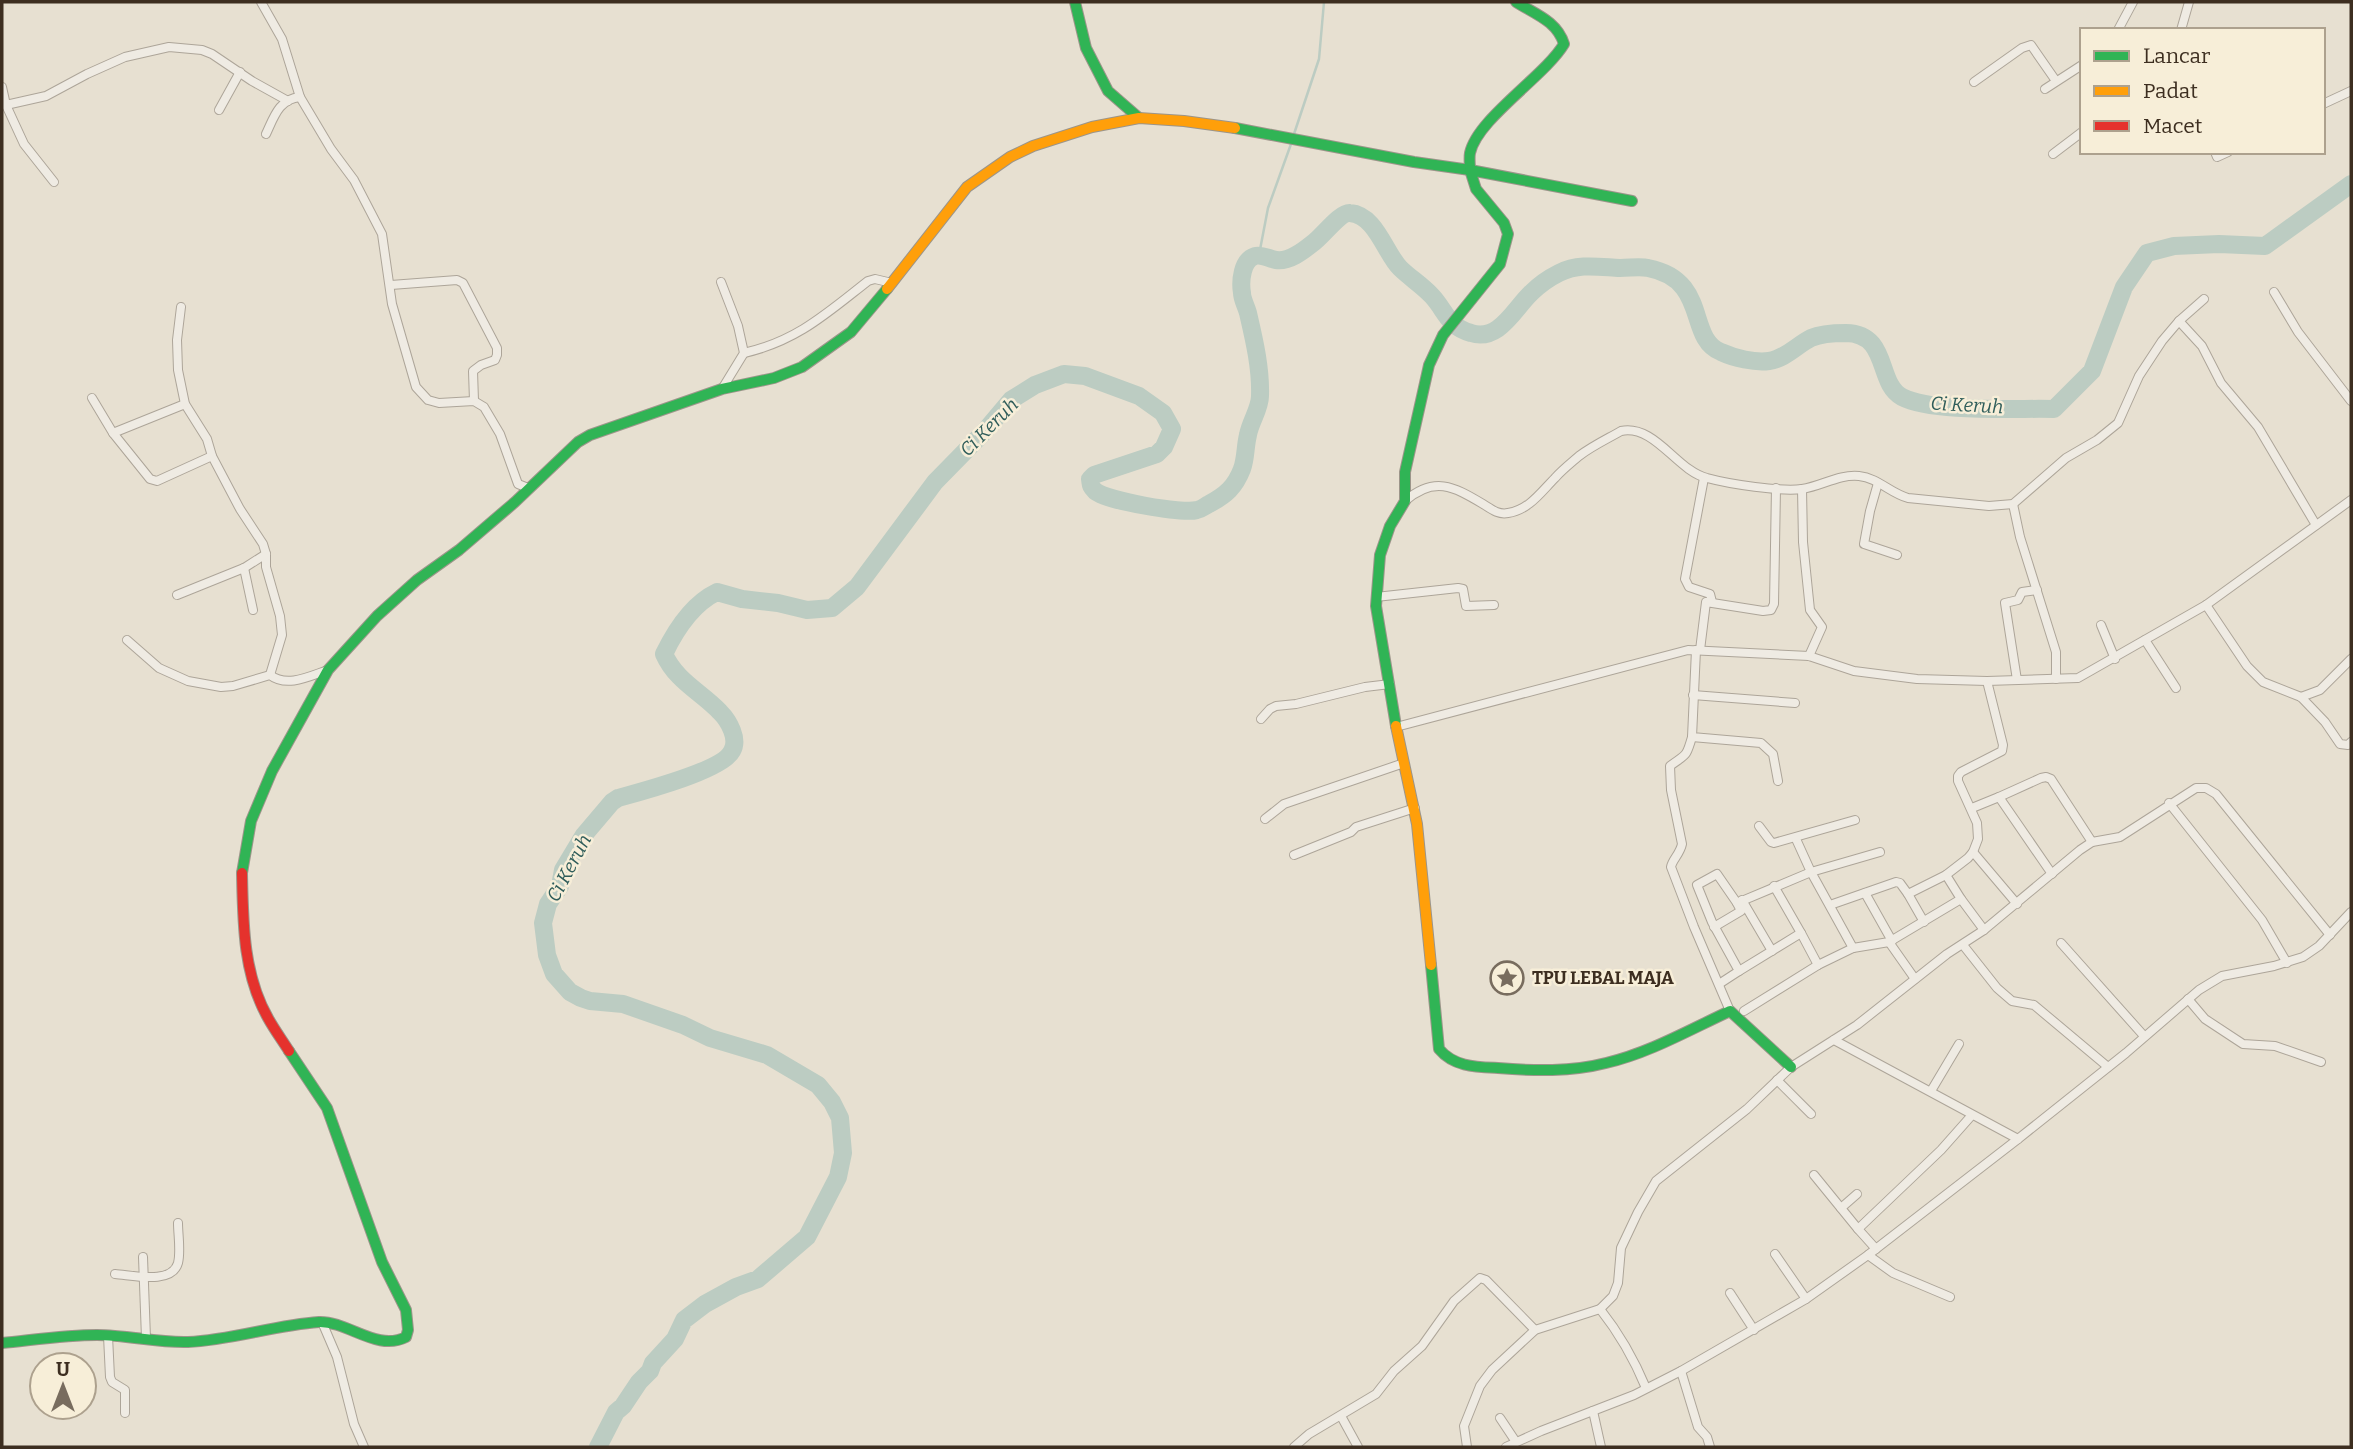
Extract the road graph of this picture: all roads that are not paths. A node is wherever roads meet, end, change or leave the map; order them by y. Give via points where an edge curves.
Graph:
1 (261, 2) edge
2 (1075, 2) edge
3 (1516, 2) edge
4 (2133, 2) edge
5 (2189, 2) edge
6 (2119, 28) edge
7 (2182, 28) edge
8 (2080, 66) edge
9 (240, 72) junction
10 (2056, 81) junction
11 (1974, 82) dead end
12 (2, 86) edge
13 (2045, 89) dead end
14 (2351, 91) edge
15 (300, 97) junction
16 (288, 101) junction
17 (2325, 103) edge
18 (6, 105) junction
19 (219, 110) dead end
20 (1139, 118) junction
21 (266, 134) dead end
22 (2080, 134) edge
23 (2053, 154) dead end
24 (1470, 170) junction
25 (54, 182) dead end
26 (1632, 201) dead end
27 (721, 282) dead end
28 (891, 283) junction
29 (391, 285) junction
30 (2274, 292) dead end
31 (2204, 299) dead end
32 (181, 307) dead end
33 (2179, 321) junction
34 (744, 353) junction
35 (722, 388) junction
36 (93, 398) dead end
37 (474, 401) junction
38 (2351, 401) edge
39 (185, 404) junction
40 (113, 433) junction
41 (212, 456) junction
42 (1704, 478) junction
43 (1878, 483) junction
44 (528, 488) junction
45 (1776, 488) junction
46 (1802, 489) junction
47 (1405, 500) junction
48 (2351, 500) edge
49 (2014, 504) junction
50 (2316, 526) junction
51 (266, 554) junction
52 (1897, 555) dead end
53 (244, 568) junction
54 (2037, 590) junction
55 (177, 595) dead end
56 (1376, 597) junction
57 (1712, 602) junction
58 (2206, 605) junction
59 (1494, 606) dead end
60 (253, 610) dead end
61 (2101, 625) dead end
62 (127, 640) dead end
63 (2145, 640) junction
64 (1698, 650) junction
65 (1810, 656) junction
66 (2115, 659) junction
67 (2351, 659) edge
68 (328, 670) junction
69 (270, 676) junction
70 (2056, 679) junction
71 (2017, 680) junction
72 (1987, 681) junction
73 (1390, 684) junction
74 (2176, 688) dead end
75 (1693, 695) junction
76 (2301, 697) junction
77 (1795, 703) dead end
78 (1261, 719) dead end
79 (1395, 727) junction
80 (1692, 737) junction
81 (2351, 742) edge
82 (1404, 763) junction
83 (1778, 781) dead end
84 (1999, 797) junction
85 (2169, 803) junction
86 (1415, 808) junction
87 (1972, 808) junction
88 (1265, 819) dead end
89 (1856, 820) dead end
90 (1759, 826) dead end
91 (1796, 839) junction
92 (2092, 842) junction
93 (1880, 852) dead end
94 (1973, 852) junction
95 (1294, 855) dead end
96 (1811, 872) junction
97 (2052, 874) junction
98 (1945, 875) junction
99 (1774, 886) junction
100 (1865, 893) junction
101 (1908, 894) junction
102 (1961, 899) junction
103 (2017, 904) junction
104 (1830, 905) junction
105 (1742, 906) junction
106 (2351, 912) edge
107 (1924, 922) junction
108 (1714, 926) junction
109 (1984, 930) junction
110 (1801, 933) junction
111 (2330, 935) junction
112 (1890, 942) junction
113 (2061, 943) dead end
114 (1963, 945) junction
115 (1853, 948) junction
116 (1772, 951) junction
117 (2287, 963) junction
118 (1818, 965) junction
119 (1739, 971) junction
120 (1915, 979) junction
121 (1719, 984) junction
122 (2188, 999) junction
123 (1730, 1010) junction
124 (1744, 1011) dead end
125 (2144, 1036) junction
126 (1834, 1040) junction
127 (1959, 1044) dead end
128 (2321, 1062) dead end
129 (1791, 1067) junction
130 (2108, 1067) junction
131 (1777, 1080) junction
132 (1931, 1091) junction
133 (1811, 1114) dead end
134 (1972, 1115) junction
135 (2018, 1139) junction
136 (1814, 1175) dead end
137 (1857, 1194) dead end
138 (1841, 1208) junction
139 (178, 1223) dead end
140 (1858, 1229) junction
141 (1876, 1249) junction
142 (1775, 1254) dead end
143 (1868, 1255) junction
144 (143, 1257) dead end
145 (115, 1275) dead end
146 (143, 1277) junction
147 (1730, 1293) dead end
148 (1950, 1297) dead end
149 (1806, 1299) junction
150 (1600, 1309) junction
151 (322, 1322) junction
152 (1535, 1330) junction
153 (1754, 1330) junction
154 (108, 1336) junction
155 (146, 1338) junction
156 (2, 1343) edge
157 (1681, 1371) junction
158 (1646, 1388) junction
159 (1593, 1411) junction
160 (124, 1412) dead end
161 (1341, 1416) junction
162 (1500, 1418) dead end
163 (1510, 1445) edge
164 (364, 1447) edge
165 (1294, 1447) edge
166 (1358, 1447) edge
167 (1467, 1447) edge
168 (1601, 1447) edge
169 (1710, 1447) edge

1 - 15 street via 282,39
2 - 20 street via 1086,48 1108,91
3 - 24 street via 1559,31 1564,44 1481,131 1470,152
4 - 6 street
5 - 7 street
8 - 10 street
9 - 16 street
9 - 18 street via 202,50 169,47 125,57 46,96
9 - 19 street
10 - 11 street via 2031,45
10 - 13 street
12 - 18 street
14 - 17 street
15 - 16 street
15 - 29 street via 383,234
16 - 21 street via 277,110
18 - 25 street via 24,144
20 - 24 street via 1227,127
20 - 28 street via 1062,136 992,168 967,187
22 - 23 street
24 - 26 street
24 - 47 street via 1476,189 1504,223 1506,246 1500,264 1443,335 1429,365 1403,485
27 - 34 street
28 - 34 street via 868,281 808,328
28 - 35 street via 851,332 802,367 774,378
29 - 37 street via 410,369 422,396 439,402
29 - 37 street via 463,283 498,355 474,371
30 - 38 street
31 - 33 street
32 - 39 street via 178,370
33 - 49 street via 2139,376 2118,423 2066,458
33 - 50 street via 2202,346 2221,383 2258,427
34 - 35 street
35 - 44 street via 590,435
36 - 40 street
37 - 44 street via 489,414 518,484
39 - 40 street
39 - 41 street
40 - 41 street via 153,481
41 - 51 street
42 - 45 street
42 - 47 street via 1642,431 1628,429 1582,454 1539,496 1512,513 1496,512 1455,489 1434,485 1424,486
42 - 57 street via 1685,579 1689,587 1710,594
43 - 46 street via 1857,476
43 - 49 street via 1908,498
43 - 52 street via 1864,544
44 - 68 street via 377,616
45 - 46 street
45 - 57 street via 1771,610
46 - 65 street via 1810,610 1822,627
47 - 56 street via 1380,555
48 - 50 street
49 - 54 street
50 - 58 street
51 - 53 street
51 - 69 street via 282,635
53 - 55 street
53 - 60 street
54 - 70 street via 2056,652
54 - 71 street via 2022,592 2018,600 2005,603
56 - 59 street via 1458,588 1465,594 1466,606
56 - 73 street
57 - 64 street via 1704,604
58 - 63 street
58 - 76 street via 2263,682
61 - 66 street
62 - 69 street via 159,668 198,683 233,686
63 - 66 street
63 - 74 street
64 - 65 street
64 - 75 street
64 - 79 street
65 - 72 street via 1881,675
66 - 70 street via 2078,678
67 - 76 street via 2320,690
68 - 69 street via 283,682
68 - 151 street via 272,771 251,821 242,867 243,933 258,998 327,1108 382,1262 407,1310 408,1330 400,1340 383,1340
70 - 71 street
71 - 72 street
72 - 87 street via 2003,745 2002,751 1958,776
73 - 78 street via 1276,706
73 - 79 street
75 - 77 street
75 - 80 street
76 - 81 street via 2340,744
79 - 82 street
80 - 83 street via 1761,743 1773,754
80 - 121 street via 1687,754 1670,766 1682,844 1671,867
82 - 86 street
82 - 88 street via 1284,804
84 - 87 street
84 - 92 street via 2041,778 2051,779
84 - 97 street
85 - 92 street via 2120,837
85 - 111 street via 2196,788 2216,794
85 - 117 street via 2263,920
86 - 95 street via 1356,827
86 - 123 street via 1439,1049 1444,1057 1467,1066 1531,1072 1589,1067 1622,1059
87 - 94 street via 1979,831
89 - 91 street
90 - 91 street via 1770,842
91 - 96 street
92 - 97 street
93 - 96 street
94 - 98 street
94 - 103 street
96 - 99 street
96 - 104 street
97 - 103 street
98 - 101 street
98 - 102 street
99 - 105 street
99 - 110 street
100 - 101 street via 1896,882
100 - 104 street
100 - 112 street
101 - 107 street
102 - 107 street
102 - 109 street
103 - 109 street
104 - 115 street
105 - 108 street
105 - 108 street via 1717,874 1699,883
105 - 116 street
106 - 111 street
107 - 112 street
108 - 119 street
109 - 114 street
110 - 116 street
110 - 118 street
111 - 117 street via 2311,952
112 - 115 street
112 - 120 street
113 - 125 street
114 - 120 street
114 - 130 street via 2012,1001 2034,1004
115 - 118 street
116 - 119 street
117 - 122 street via 2222,976
118 - 124 street
119 - 121 street
120 - 126 street
121 - 123 street
122 - 125 street
122 - 128 street via 2205,1018 2243,1044 2275,1046
123 - 129 street
125 - 130 street
126 - 129 street
126 - 132 street
127 - 132 street
129 - 131 street
130 - 135 street
131 - 133 street
131 - 150 street via 1656,1181 1622,1248 1614,1296
132 - 134 street
134 - 135 street
134 - 140 street
135 - 141 street
136 - 138 street
137 - 138 street
138 - 140 street
139 - 146 street via 177,1266 162,1277
140 - 141 street
141 - 143 street
142 - 149 street
143 - 148 street via 1893,1273
143 - 149 street
144 - 146 street
145 - 146 street
146 - 155 street
147 - 153 street
149 - 153 street
150 - 152 street
150 - 158 street via 1614,1326
151 - 155 street via 193,1341
151 - 164 street
152 - 161 street via 1479,1278 1376,1394
152 - 167 street via 1480,1386 1464,1426
153 - 157 street
154 - 155 street
154 - 156 street
154 - 160 street via 110,1377 125,1390
157 - 158 street
157 - 169 street via 1698,1427
158 - 159 street
159 - 163 street
159 - 168 street
161 - 165 street
161 - 166 street
162 - 163 street

